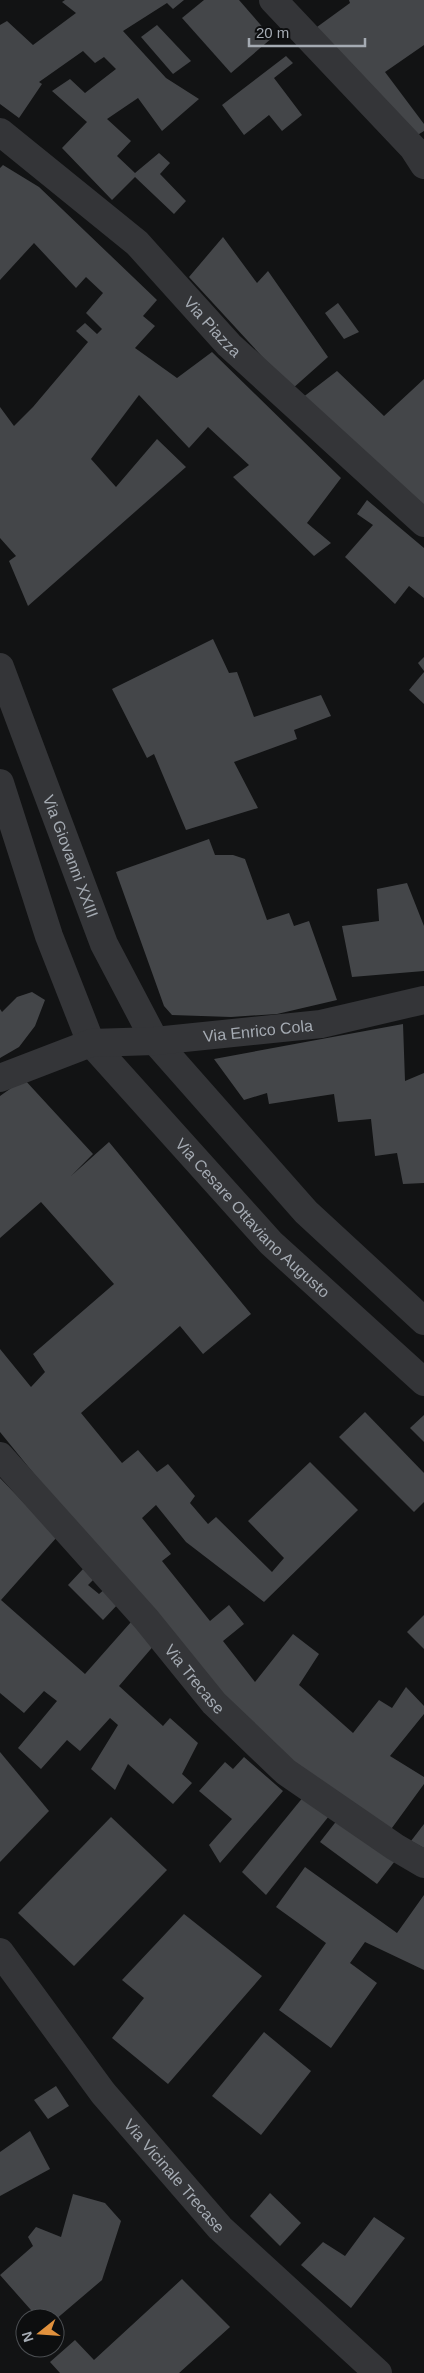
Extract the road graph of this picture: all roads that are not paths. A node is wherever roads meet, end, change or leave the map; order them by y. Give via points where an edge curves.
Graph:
1 (273, 0) edge
2 (0, 132) edge
3 (424, 165) edge
4 (424, 524) edge
5 (0, 667) edge
6 (0, 783) edge
7 (424, 1000) edge
8 (155, 1041) junction
9 (90, 1043) junction
10 (0, 1078) edge
11 (424, 1321) edge
12 (424, 1382) edge
13 (0, 1456) edge
14 (424, 1864) edge
15 (0, 1952) edge
16 (378, 2373) edge

1 - 3 street via 413,148
2 - 4 street, Via Piazza via 137,243 229,345
5 - 8 street, Via Giovanni XXIII via 104,944
6 - 9 street via 49,936
7 - 8 street, Via Enrico Cola via 321,1024
8 - 9 street, Via Enrico Cola
8 - 11 street via 306,1212
9 - 10 street, Via Enrico Cola
9 - 12 street, Via Cesare Ottaviano Augusto via 271,1243
13 - 14 street, Via Trecase via 146,1619 214,1703 286,1772
15 - 16 street, Via Vicinale Trecase via 102,2093 220,2228

